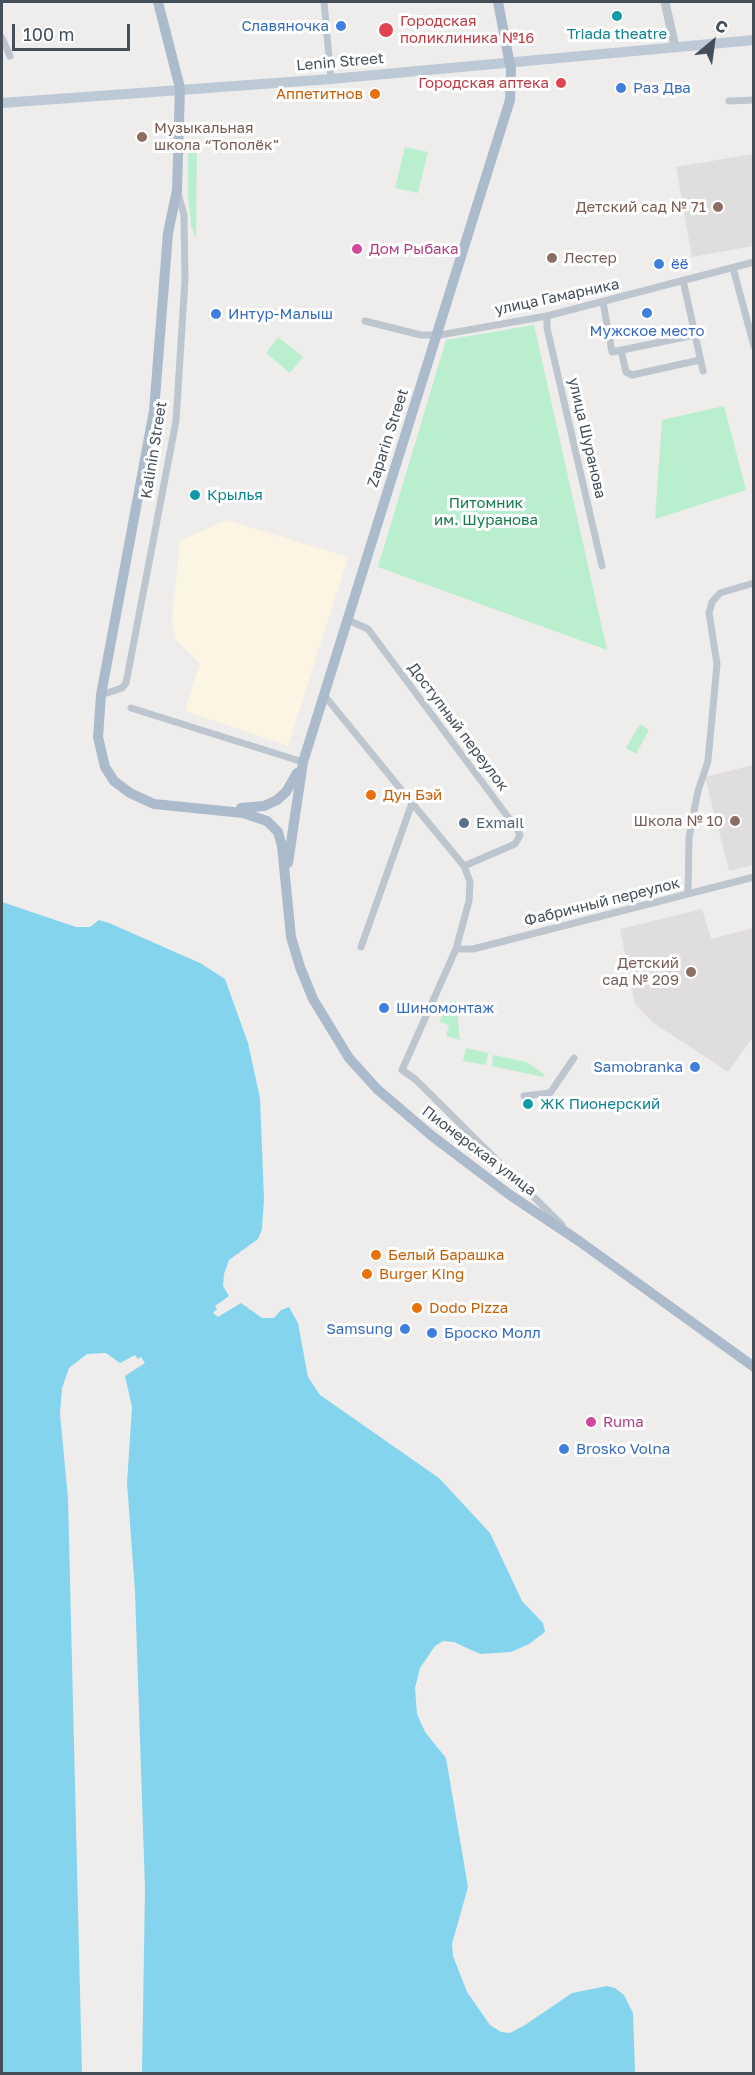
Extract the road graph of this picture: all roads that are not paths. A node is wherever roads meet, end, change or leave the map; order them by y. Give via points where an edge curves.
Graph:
1 (159, 2) edge
2 (324, 2) edge
3 (498, 2) edge
4 (665, 2) edge
5 (2, 38) edge
6 (753, 40) edge
7 (675, 47) junction
8 (10, 56) dead end
9 (509, 61) junction
10 (331, 79) junction
11 (180, 88) junction
12 (753, 100) edge
13 (729, 101) dead end
14 (2, 103) edge
15 (177, 190) junction
16 (753, 262) edge
17 (733, 268) junction
18 (683, 280) junction
19 (603, 302) junction
20 (547, 316) junction
21 (365, 321) dead end
22 (438, 334) junction
23 (695, 335) junction
24 (753, 346) edge
25 (621, 350) junction
26 (700, 360) junction
27 (703, 371) dead end
28 (602, 566) dead end
29 (753, 583) edge
30 (348, 620) junction
31 (100, 695) junction
32 (324, 695) junction
33 (131, 708) dead end
34 (303, 762) junction
35 (412, 803) junction
36 (208, 810) junction
37 (464, 866) junction
38 (753, 877) edge
39 (286, 884) junction
40 (688, 894) junction
41 (361, 947) dead end
42 (456, 949) junction
43 (574, 1058) dead end
44 (524, 1096) dead end
45 (579, 1241) junction
46 (753, 1367) edge

1 - 11 main road, Kalinin Street
2 - 10 street
3 - 9 main road, Zaparin Street
4 - 7 street
5 - 8 street
6 - 7 main road, Lenin Street
7 - 9 main road, Lenin Street
9 - 10 main road, Lenin Street
9 - 22 main road, Zaparin Street via 510,100
10 - 11 main road, Lenin Street
11 - 14 main road, Lenin Street
11 - 15 main road, Kalinin Street
12 - 13 street
15 - 31 main road, Kalinin Street via 168,233 154,411
15 - 31 street, Kalinin Street via 184,215 185,280 176,421 126,683
16 - 17 street, улица Гамарника
17 - 18 street, улица Гамарника
17 - 24 street
18 - 19 street, улица Гамарника
18 - 23 street
19 - 20 street, улица Гамарника
19 - 25 street via 612,352
20 - 22 street, улица Гамарника
20 - 28 street, улица Шуранова
21 - 22 street, улица Гамарника via 421,335
22 - 30 main road, Zaparin Street
23 - 25 street
23 - 26 street
25 - 26 street via 627,372 632,375
26 - 27 street
29 - 40 street via 720,592 709,614 717,664 708,760 691,826
30 - 32 main road, Zaparin Street
30 - 37 street, Доступный переулок via 368,629 517,829 520,836 515,844
31 - 36 main road, Kalinin Street via 98,737 105,767 114,781 154,804
32 - 34 main road, Zaparin Street
32 - 35 street
33 - 34 street
34 - 36 main road via 277,800 264,806
34 - 39 main road, Zaparin Street
35 - 37 street
35 - 41 street
36 - 39 main road via 253,815 267,821 278,832
37 - 42 street via 470,882 469,901
38 - 40 street, Фабричный переулок
39 - 45 main road, Пионерская улица via 291,937 300,968 313,999 349,1058 404,1114 510,1195
40 - 42 street, Фабричный переулок via 473,949
42 - 45 street via 402,1070
43 - 44 street via 550,1093
45 - 46 main road, Пионерская улица

